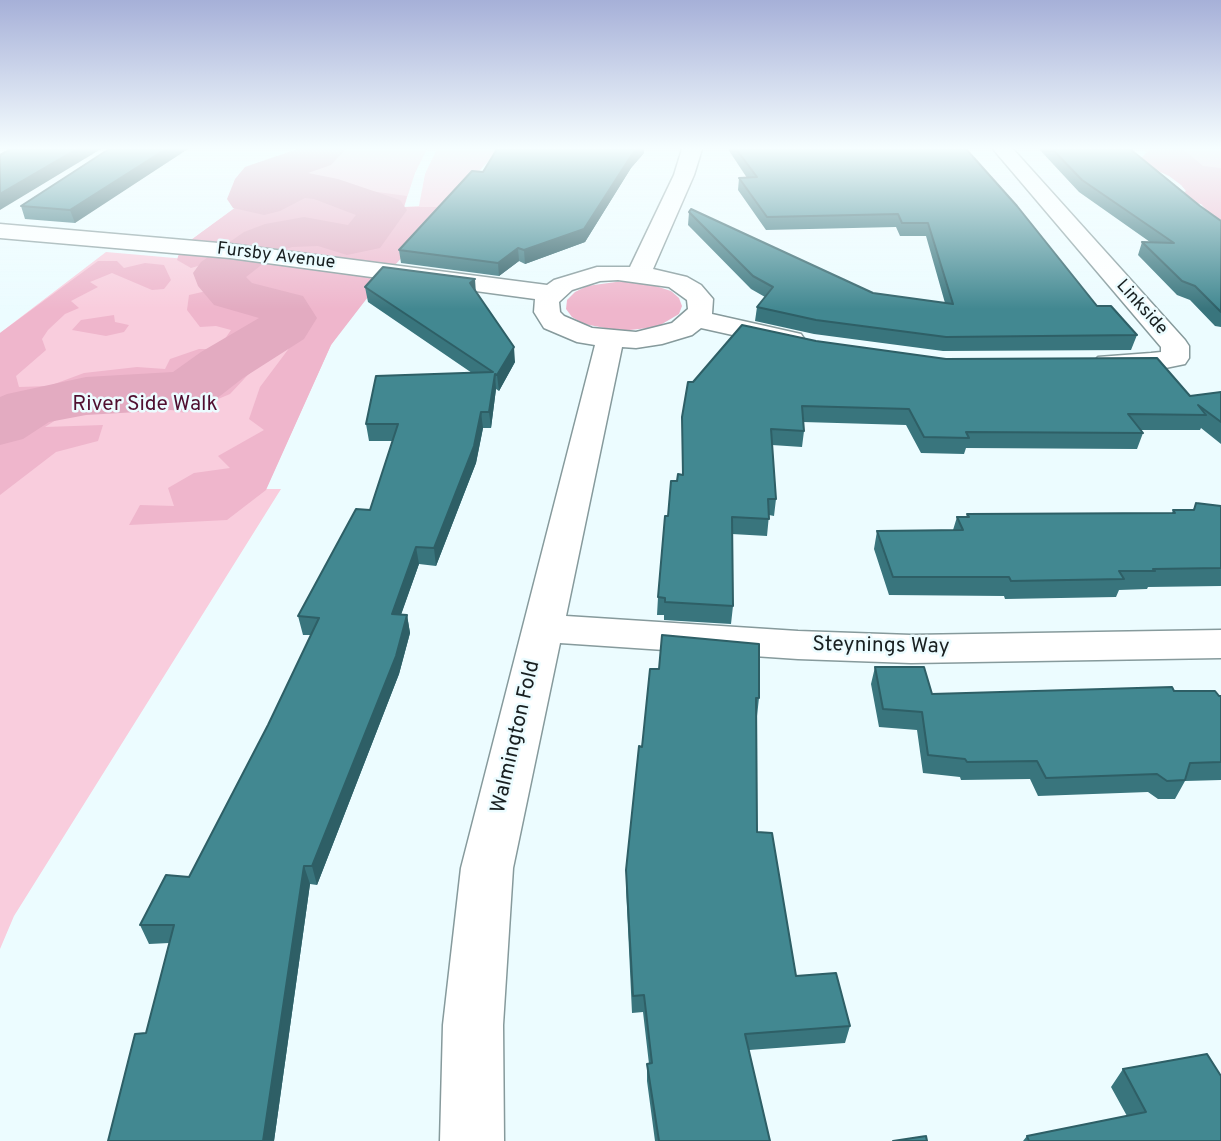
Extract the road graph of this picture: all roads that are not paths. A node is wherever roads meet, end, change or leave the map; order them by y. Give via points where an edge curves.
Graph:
1 (671, 202) edge
2 (1049, 202) edge
3 (22, 210) dead end
4 (0, 223) edge
5 (0, 231) edge
6 (639, 273) junction
7 (552, 293) junction
8 (696, 319) junction
9 (610, 340) junction
10 (814, 345) edge
11 (1083, 363) edge
12 (542, 628) junction
13 (1221, 644) edge
14 (472, 1141) edge

1 - 6 street
2 - 11 street, Linkside via 1175,346 1175,358
3 - 4 street
5 - 7 street, Fursby Avenue via 230,251
6 - 7 street via 579,278
6 - 8 street via 660,276 692,290 700,299
7 - 9 street via 546,302 554,321 587,336
8 - 9 street via 662,336
8 - 10 street
9 - 12 street, Walmington Fold
12 - 13 street, Steynings Way via 911,649
12 - 14 street, Walmington Fold via 486,868 472,1025

